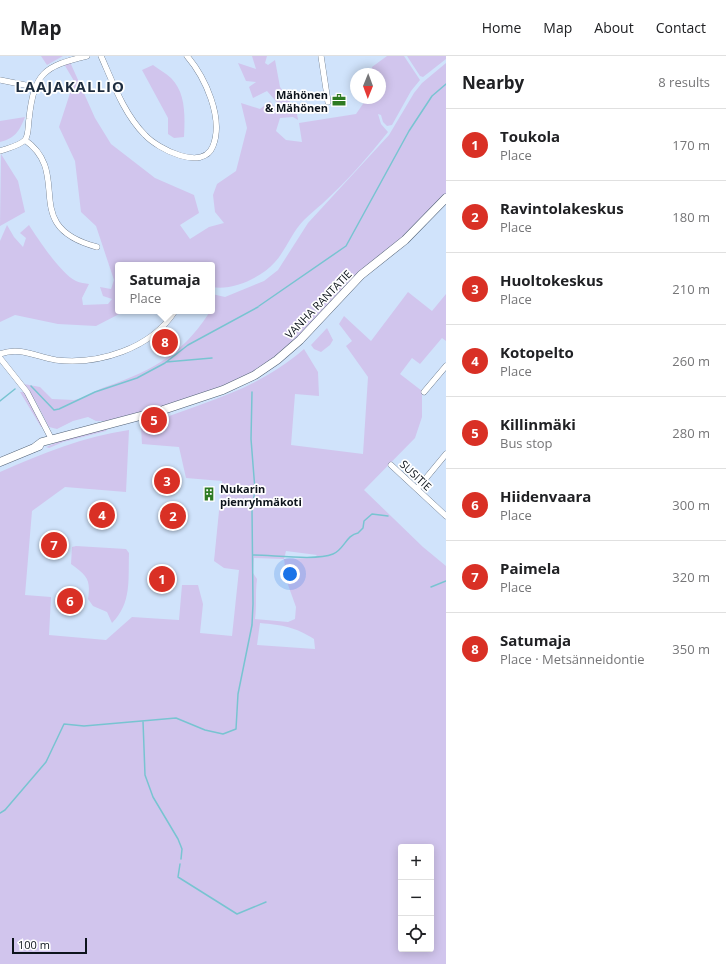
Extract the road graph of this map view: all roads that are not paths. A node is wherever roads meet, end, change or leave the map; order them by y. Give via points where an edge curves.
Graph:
1 (87, 56) edge
2 (101, 56) edge
3 (187, 56) edge
4 (321, 56) edge
5 (0, 80) edge
6 (35, 87) junction
7 (328, 102) dead end
8 (25, 140) junction
9 (0, 151) edge
10 (446, 198) edge
11 (97, 247) dead end
12 (172, 314) edge
13 (0, 354) edge
14 (0, 358) edge
15 (446, 366) edge
16 (424, 392) dead end
17 (52, 440) junction
18 (446, 454) edge
19 (0, 462) edge
20 (391, 465) dead end
21 (417, 489) junction
22 (446, 516) edge

1 - 6 street via 51,67 43,73
2 - 3 street via 120,99 145,135 163,149 192,158 207,153 213,147 216,128 205,82
4 - 7 street
5 - 6 street
6 - 8 street
8 - 9 street
8 - 11 street via 38,151 46,164 49,202 55,220 62,230 81,243
10 - 17 main road, VANHA RANTATIE via 405,240 361,275 300,340 255,375 223,390 163,410
12 - 13 street via 159,329 140,342 98,359 64,361 14,350
14 - 17 street via 27,392
15 - 16 street
17 - 19 main road, VANHA RANTATIE via 42,442
18 - 21 street
20 - 21 street, SUSITIE
21 - 22 street, SUSITIE

